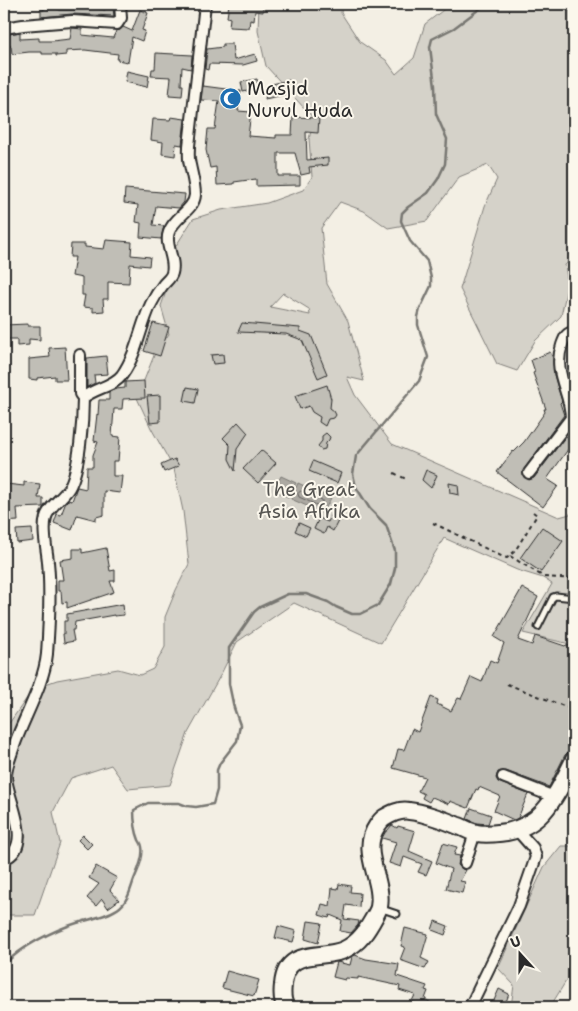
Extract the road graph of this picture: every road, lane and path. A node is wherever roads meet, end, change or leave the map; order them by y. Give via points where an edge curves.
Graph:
1 (120, 4) edge
2 (205, 4) edge
3 (4, 28) edge
4 (574, 332) edge
5 (80, 355) dead end
6 (83, 398) junction
7 (394, 473) dead end
8 (530, 473) dead end
9 (406, 479) dead end
10 (533, 512) dead end
11 (433, 523) dead end
12 (510, 556) junction
13 (574, 579) edge
14 (574, 598) edge
15 (538, 627) dead end
16 (506, 684) dead end
17 (574, 710) edge
18 (574, 760) edge
19 (503, 777) dead end
20 (554, 797) junction
21 (517, 830) junction
22 (475, 833) junction
23 (4, 859) edge
24 (465, 863) dead end
25 (379, 908) junction
26 (397, 914) dead end
27 (286, 1007) edge
28 (470, 1007) edge

1 - 3 street via 121,18 117,24 72,21
2 - 6 street via 189,146 195,198 168,234 172,275 151,304 122,375
4 - 8 street via 565,336 558,360 571,418
5 - 6 street via 80,394
6 - 23 street via 79,450 70,487 46,515 44,525 48,564 47,656 7,766 6,777 18,821 18,833 16,849
7 - 9 path
10 - 12 path via 537,515
11 - 12 path via 503,557
12 - 13 path via 544,577
14 - 15 lane via 553,597
16 - 17 path
18 - 20 main road
19 - 20 street
20 - 21 main road via 542,813
21 - 22 main road
21 - 28 street via 533,848 536,857 518,906
22 - 24 street
22 - 25 main road via 408,810 382,819 369,842
25 - 26 lane
25 - 27 main road via 362,936 345,950 308,955 292,962 283,980

